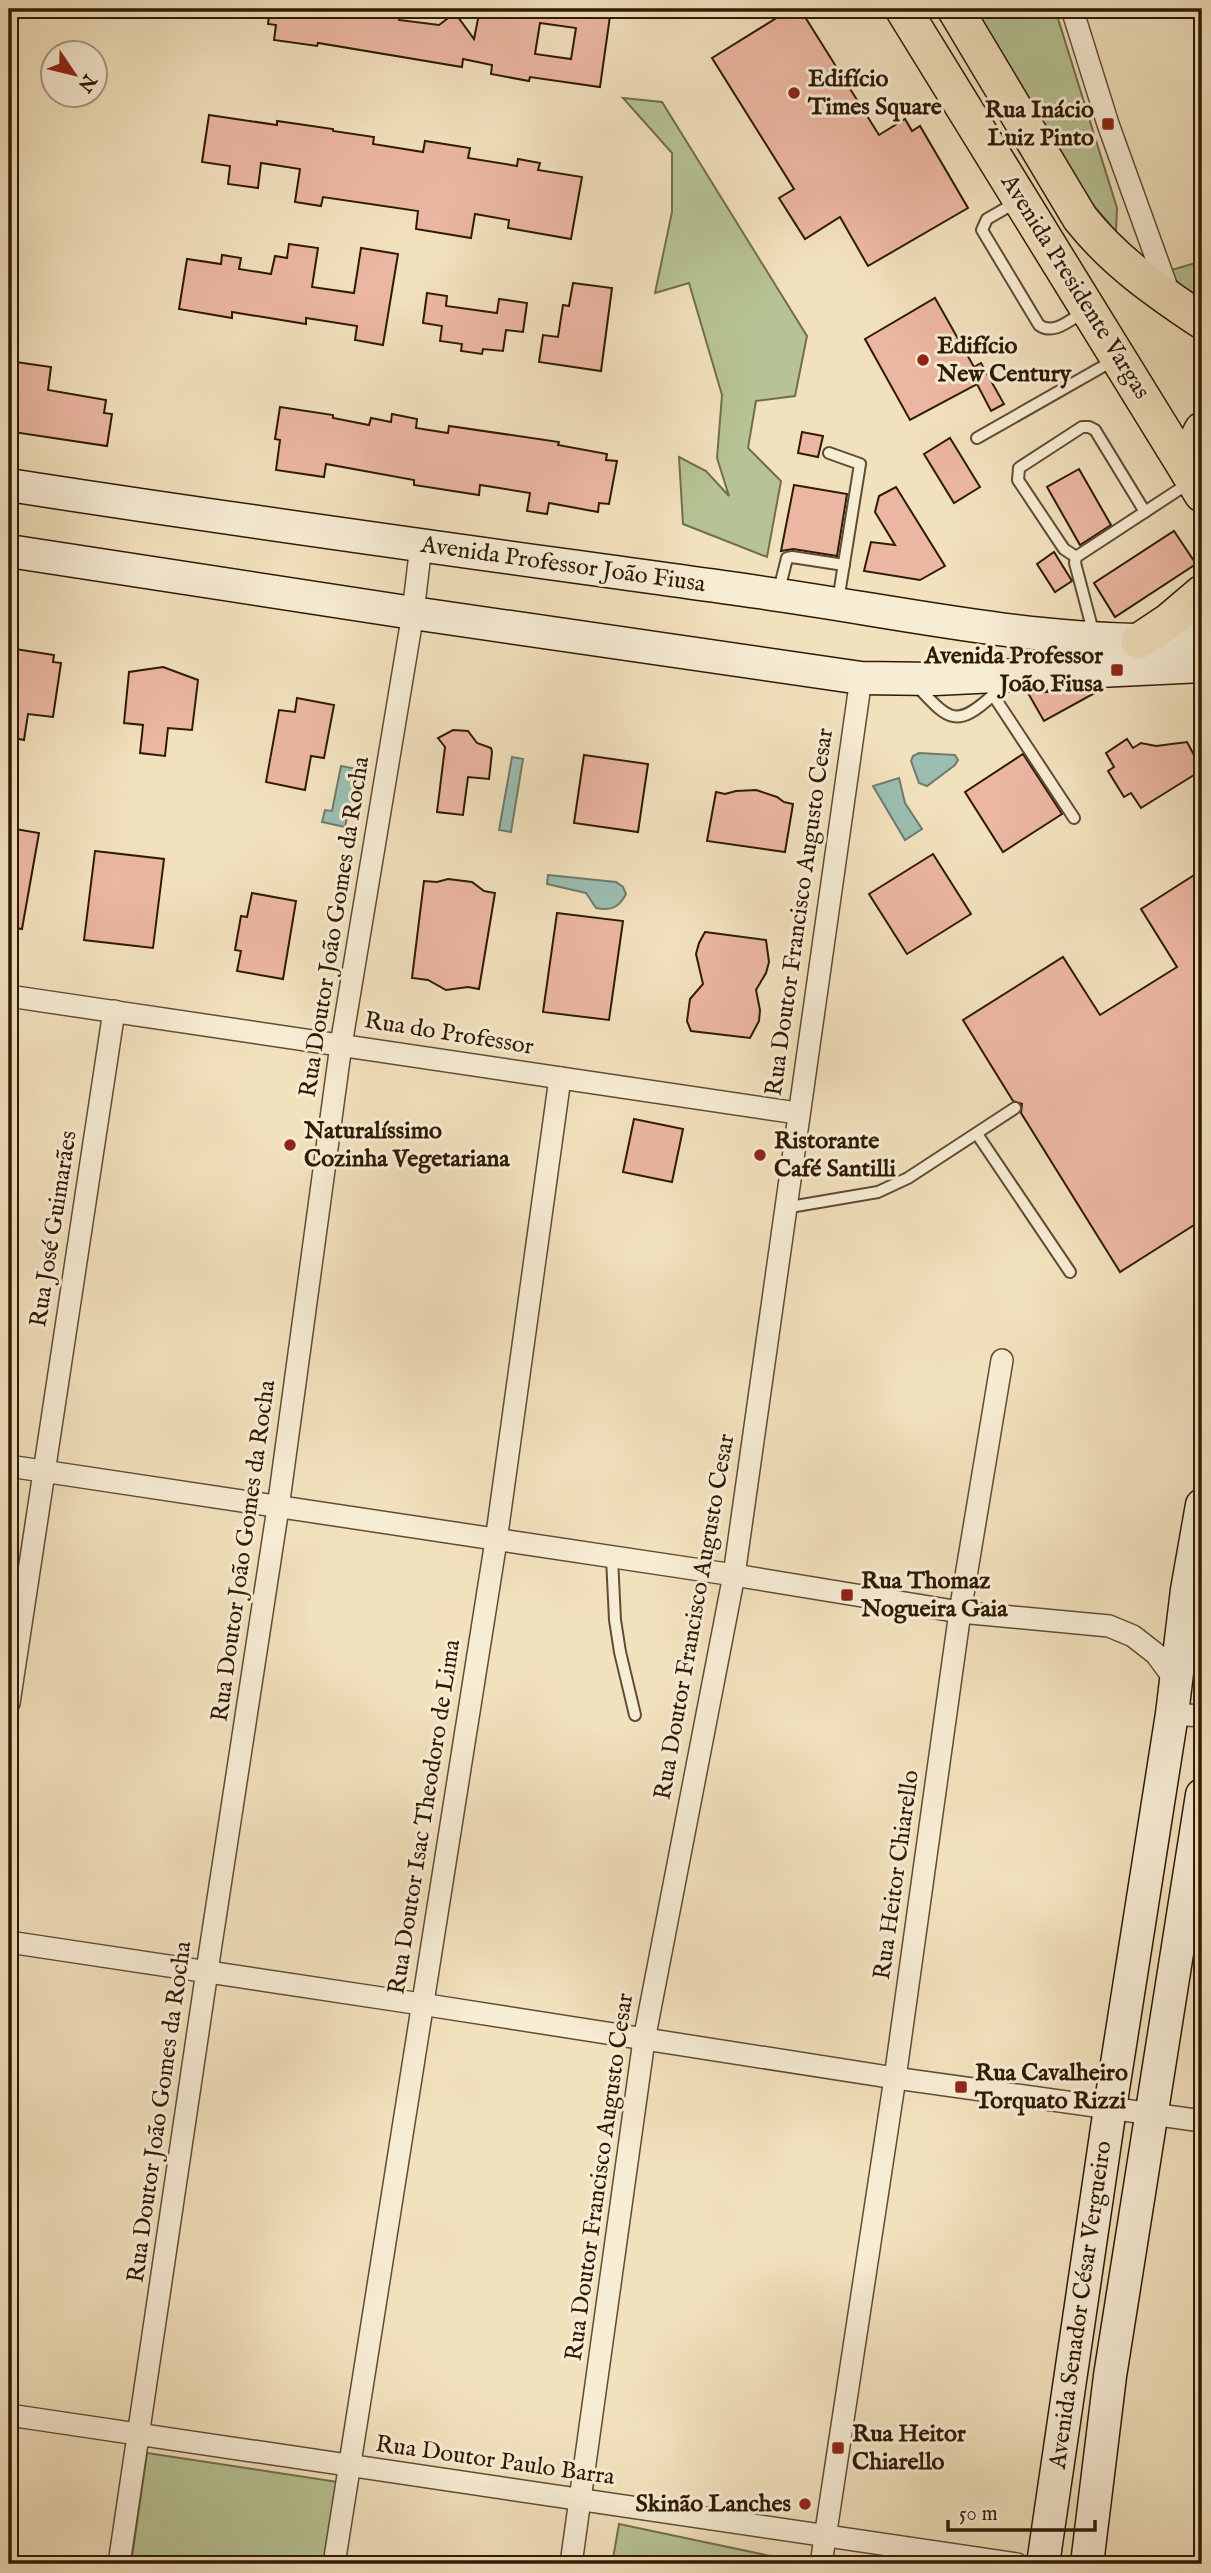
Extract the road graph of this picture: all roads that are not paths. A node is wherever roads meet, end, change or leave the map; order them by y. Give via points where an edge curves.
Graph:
1 (903, 9) edge
2 (955, 9) edge
3 (1072, 9) edge
4 (1021, 200) junction
5 (1172, 301) junction
6 (1088, 309) junction
7 (1202, 321) edge
8 (1118, 358) junction
9 (1202, 430) edge
10 (977, 438) dead end
11 (829, 453) dead end
12 (1195, 482) edge
13 (9, 485) edge
14 (1145, 512) junction
15 (421, 545) junction
16 (9, 551) edge
17 (1076, 557) junction
18 (844, 565) junction
19 (1202, 593) edge
20 (778, 594) junction
21 (838, 603) junction
22 (413, 613) junction
23 (1202, 637) edge
24 (1095, 639) junction
25 (1139, 640) junction
26 (1202, 666) edge
27 (861, 678) junction
28 (992, 686) junction
29 (1074, 818) dead end
30 (9, 996) edge
31 (114, 1011) junction
32 (341, 1045) junction
33 (559, 1078) junction
34 (1015, 1108) dead end
35 (797, 1113) junction
36 (976, 1133) junction
37 (784, 1208) junction
38 (1069, 1272) dead end
39 (1002, 1360) dead end
40 (9, 1466) edge
41 (44, 1471) junction
42 (1202, 1505) edge
43 (278, 1508) junction
44 (496, 1541) junction
45 (612, 1558) junction
46 (734, 1575) junction
47 (1195, 1591) edge
48 (961, 1612) junction
49 (1175, 1680) junction
50 (9, 1703) edge
51 (635, 1714) dead end
52 (1187, 1715) edge
53 (1202, 1795) edge
54 (9, 1942) edge
55 (206, 1973) junction
56 (421, 2004) junction
57 (643, 2040) junction
58 (895, 2078) junction
59 (1110, 2108) junction
60 (1151, 2114) junction
61 (1202, 2121) edge
62 (1072, 2370) junction
63 (1110, 2376) junction
64 (9, 2415) edge
65 (138, 2434) junction
66 (348, 2467) junction
67 (581, 2500) junction
68 (825, 2536) junction
69 (119, 2564) edge
70 (334, 2564) edge
71 (571, 2564) edge
72 (821, 2564) edge
73 (1017, 2564) edge
74 (1042, 2564) edge
75 (1087, 2564) edge

1 - 4 main road, Avenida Presidente Vargas
2 - 5 main road, Avenida Presidente Vargas via 1080,218 1124,265
3 - 5 street
4 - 6 main road, Avenida Presidente Vargas
4 - 6 lane via 987,219 982,230 1039,325 1052,330
5 - 7 main road, Avenida Presidente Vargas
6 - 8 main road, Avenida Presidente Vargas
8 - 10 lane
8 - 12 main road, Avenida Presidente Vargas
9 - 12 main road via 1193,448
11 - 18 lane via 860,464
12 - 14 lane
13 - 15 main road, Avenida Professor João Fiusa
14 - 17 lane
14 - 17 lane via 1089,427 1019,468 1018,480 1063,549
15 - 20 main road, Avenida Professor João Fiusa
15 - 22 street, Rua Doutor João Gomes da Rocha
16 - 22 main road
17 - 24 lane
18 - 20 lane via 787,558
18 - 21 lane
19 - 25 main road
20 - 21 main road, Avenida Professor João Fiusa
21 - 24 main road, Avenida Professor João Fiusa
22 - 27 main road
22 - 32 street, Rua Doutor João Gomes da Rocha
23 - 25 main road, Avenida Professor João Fiusa
24 - 25 main road, Avenida Professor João Fiusa
26 - 28 main road
27 - 28 main road
27 - 35 street, Rua Doutor Francisco Augusto Cesar
28 - 29 lane
30 - 31 street, Rua do Professor
31 - 32 street, Rua do Professor
31 - 41 street, Rua José Guimarães
32 - 33 street, Rua do Professor
32 - 43 street, Rua Doutor João Gomes da Rocha
33 - 35 street, Rua do Professor
33 - 44 street, Rua Doutor Isac Theodoro de Lima
34 - 36 lane
35 - 37 street, Rua Doutor Francisco Augusto Cesar
36 - 37 lane via 878,1192
36 - 38 lane
37 - 46 street, Rua Doutor Francisco Augusto Cesar
39 - 48 street, Rua Heitor Chiarello
40 - 41 street
41 - 43 street
41 - 50 street, Rua José Guimarães
42 - 47 main road, Avenida Senador César Vergueiro
43 - 44 street
43 - 55 street, Rua Doutor João Gomes da Rocha
44 - 45 street
44 - 56 street, Rua Doutor Isac Theodoro de Lima
45 - 46 street
45 - 51 lane via 615,1620
46 - 48 street
46 - 57 street, Rua Doutor Francisco Augusto Cesar
47 - 49 main road, Avenida Senador César Vergueiro
48 - 49 street via 1109,1626 1133,1636 1156,1654
48 - 58 street, Rua Heitor Chiarello
49 - 52 main road, Avenida Senador César Vergueiro
52 - 59 main road, Avenida Senador César Vergueiro
53 - 60 main road, Avenida Senador César Vergueiro
54 - 55 street
55 - 56 street
55 - 65 street, Rua Doutor João Gomes da Rocha
56 - 57 street
56 - 66 street, Rua Doutor Isac Theodoro de Lima
57 - 58 street
57 - 67 street, Rua Doutor Francisco Augusto Cesar
58 - 59 street
58 - 68 street, Rua Heitor Chiarello
59 - 60 street
59 - 62 main road, Avenida Senador César Vergueiro
60 - 61 street
60 - 63 main road, Avenida Senador César Vergueiro
62 - 63 main road
62 - 74 main road, Avenida Senador César Vergueiro
63 - 75 main road, Avenida Senador César Vergueiro
64 - 65 street, Rua Doutor Paulo Barra
65 - 66 street, Rua Doutor Paulo Barra
65 - 69 street, Rua Doutor João Gomes da Rocha
66 - 67 street, Rua Doutor Paulo Barra
66 - 70 street, Rua Doutor Isac Theodoro de Lima
67 - 68 street, Rua Doutor Paulo Barra
67 - 71 street, Rua Doutor Francisco Augusto Cesar
68 - 72 street, Rua Heitor Chiarello
68 - 73 street, Rua Doutor Paulo Barra

